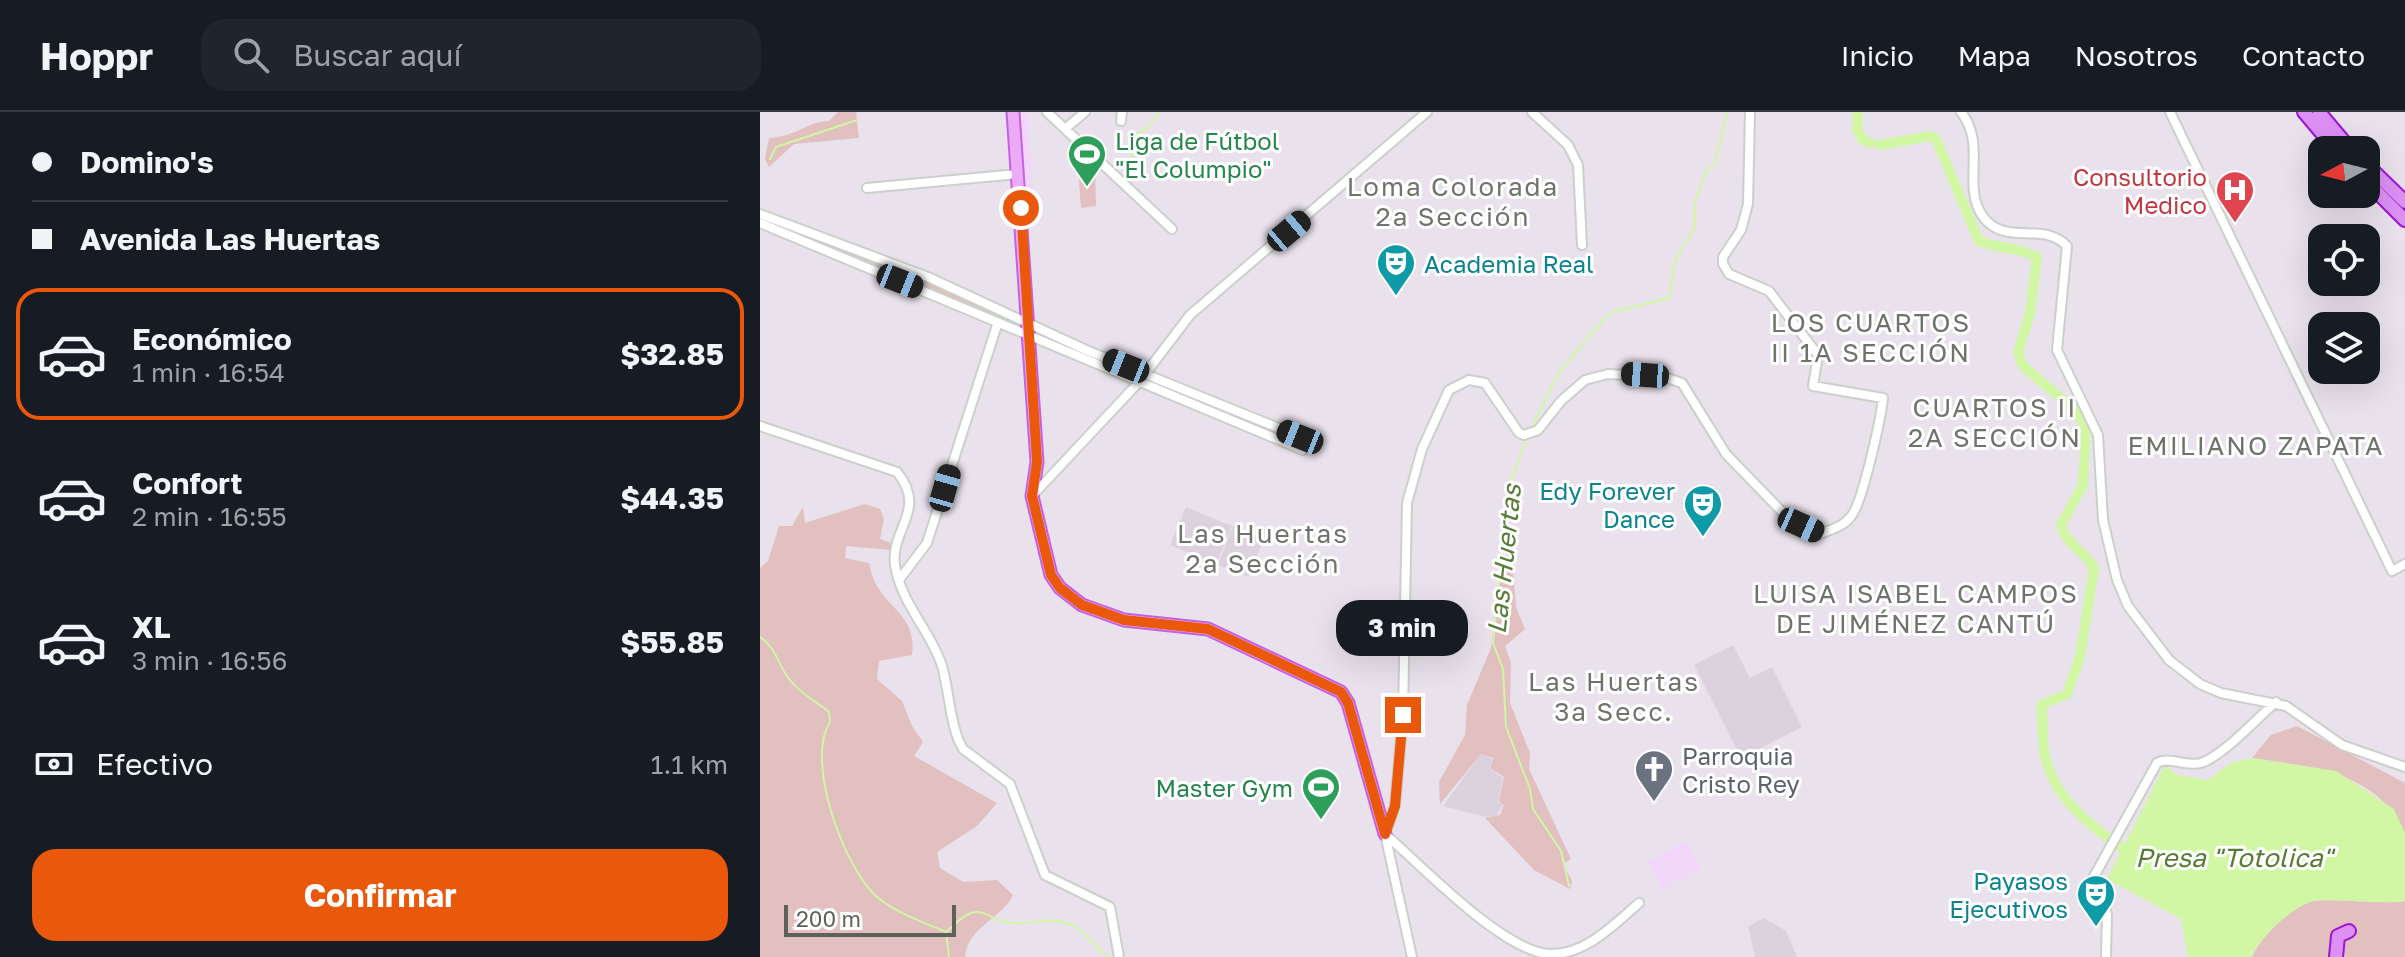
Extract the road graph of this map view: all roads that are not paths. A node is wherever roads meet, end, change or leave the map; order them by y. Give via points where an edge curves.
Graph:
1 (1013, 112) edge
2 (1047, 112) edge
3 (1085, 112) edge
4 (1427, 112) edge
5 (1532, 112) edge
6 (1750, 112) edge
7 (1961, 112) edge
8 (2170, 112) edge
9 (2304, 112) edge
10 (2319, 112) edge
11 (1065, 129) junction
12 (2324, 136) edge
13 (2339, 136) edge
14 (1018, 174) junction
15 (2380, 178) edge
16 (867, 188) dead end
17 (2380, 195) edge
18 (2405, 202) edge
19 (760, 214) edge
20 (2405, 220) edge
21 (760, 223) edge
22 (1172, 229) dead end
23 (1582, 245) dead end
24 (998, 322) junction
25 (1029, 329) junction
26 (1146, 374) junction
27 (1139, 382) junction
28 (760, 426) edge
29 (1032, 496) junction
30 (2405, 564) edge
31 (899, 581) junction
32 (2276, 702) junction
33 (2405, 767) edge
34 (1385, 834) junction
35 (1639, 903) dead end
36 (2349, 931) dead end
37 (1119, 957) edge
38 (1412, 957) edge
39 (2106, 957) edge
40 (2336, 957) edge

1 - 14 main road
2 - 11 street
3 - 11 street
4 - 26 street via 1190,315
5 - 23 street via 1568,145 1578,165
6 - 34 street via 1748,204 1741,230 1723,257 1724,269 1769,291 1818,355 1813,386 1883,398 1853,514 1840,527 1820,534 1790,520 1726,454 1682,383 1664,377 1608,374 1585,380 1528,435 1519,433 1489,386 1478,379 1449,390 1422,449 1407,503 1403,715 1395,806
7 - 32 street via 1974,135 1974,186 1984,219 2004,233 2044,234 2067,246 2057,350 2098,435 2103,520 2122,596 2169,660 2200,684
8 - 30 street via 2392,571
9 - 12 highway
10 - 13 highway
11 - 22 street
14 - 16 street
14 - 25 main road
15 - 18 highway
17 - 20 highway
19 - 25 street via 928,277
21 - 24 street
24 - 25 street
24 - 31 street via 927,543
25 - 26 street
25 - 27 street
25 - 29 main road via 1037,462
26 - 27 street
26 - 27 street via 1308,440 1303,450
27 - 29 street
28 - 31 street via 897,472 908,488 910,506 895,557
29 - 34 main road via 1051,575 1082,605 1124,620 1208,629 1345,695
31 - 37 street via 942,665 953,727 963,749 1010,784 1045,875 1110,907
32 - 33 street via 2342,745
32 - 39 street via 2208,760 2157,763 2092,880 2107,914
34 - 35 street via 1477,914 1541,952 1571,950 1592,941
34 - 38 street
36 - 40 highway via 2338,936

